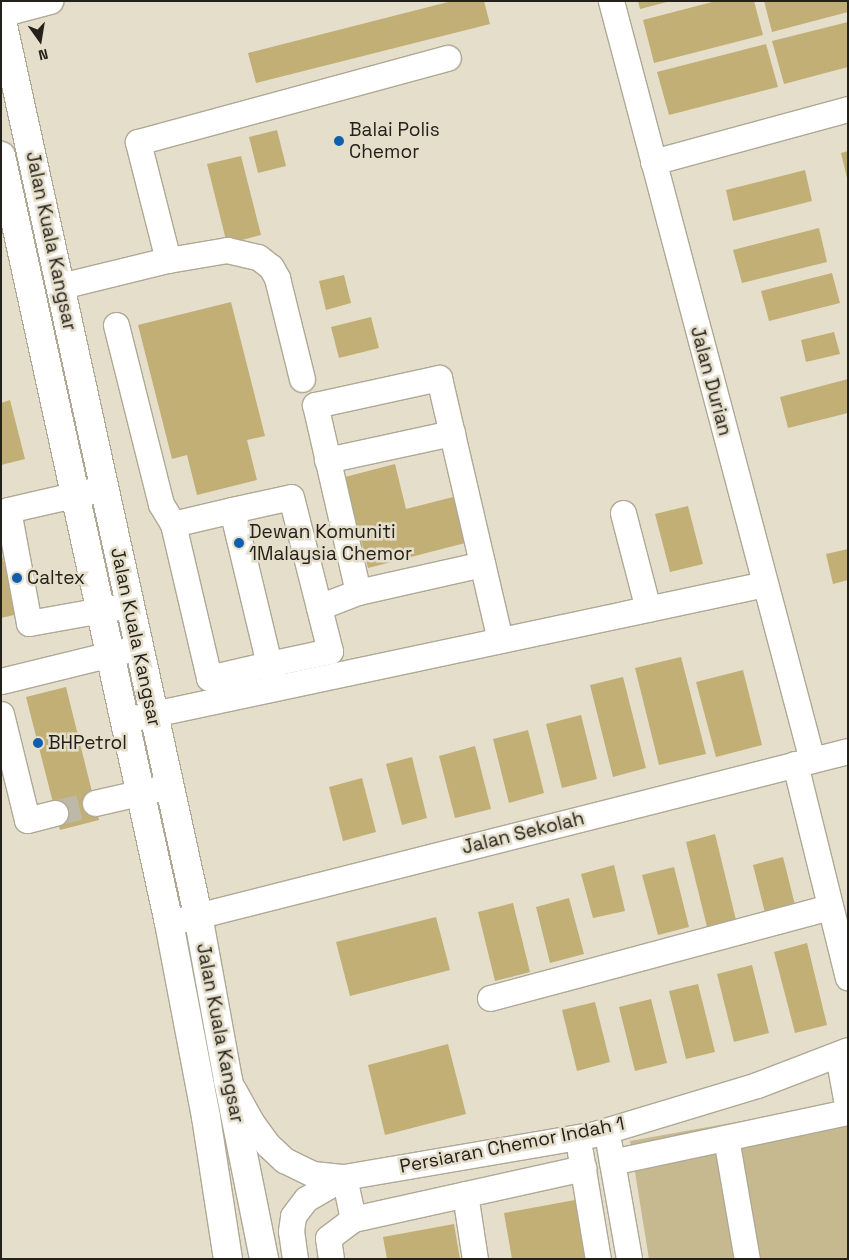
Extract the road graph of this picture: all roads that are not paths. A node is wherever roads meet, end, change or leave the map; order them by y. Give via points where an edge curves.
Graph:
1 (50, 1) edge
2 (611, 1) edge
3 (1, 15) edge
4 (448, 58) dead end
5 (848, 109) edge
6 (1, 156) edge
7 (654, 162) junction
8 (168, 260) junction
9 (61, 286) junction
10 (116, 325) dead end
11 (302, 378) dead end
12 (452, 433) junction
13 (327, 460) junction
14 (104, 488) junction
15 (76, 495) junction
16 (232, 510) junction
17 (623, 513) dead end
18 (173, 524) junction
19 (482, 564) junction
20 (765, 584) junction
21 (358, 592) junction
22 (129, 605) junction
23 (319, 607) junction
24 (648, 609) junction
25 (101, 611) junction
26 (500, 640) junction
27 (138, 648) junction
28 (110, 654) junction
29 (269, 664) junction
30 (1, 681) edge
31 (275, 689) junction
32 (1, 714) edge
33 (153, 716) junction
34 (125, 720) junction
35 (848, 751) edge
36 (804, 762) junction
37 (169, 786) junction
38 (141, 792) junction
39 (95, 803) tunnel mouth
40 (55, 813) tunnel mouth
41 (830, 907) junction
42 (198, 915) junction
43 (169, 923) junction
44 (848, 978) edge
45 (490, 998) dead end
46 (843, 1052) edge
47 (228, 1080) junction
48 (848, 1111) edge
49 (606, 1130) junction
50 (577, 1137) junction
51 (726, 1138) junction
52 (612, 1162) junction
53 (582, 1168) junction
54 (344, 1177) junction
55 (465, 1194) junction
56 (353, 1219) junction
57 (228, 1259) edge
58 (264, 1259) edge
59 (295, 1259) edge
60 (331, 1259) edge
61 (475, 1259) edge
62 (598, 1259) edge
63 (629, 1259) edge
64 (747, 1259) edge

1 - 3 street
2 - 7 street, Jalan Durian
3 - 9 highway, Jalan Kuala Kangsar
4 - 8 street via 138,142
5 - 7 street
6 - 15 highway, Jalan Kuala Kangsar
7 - 20 street, Jalan Durian
8 - 9 street
8 - 11 street via 227,250 258,257 270,266 277,278
9 - 14 highway, Jalan Kuala Kangsar
10 - 18 street via 160,504
12 - 13 street
12 - 13 street via 440,378 315,405
12 - 19 street
13 - 21 street
14 - 15 street
14 - 22 highway, Jalan Kuala Kangsar
15 - 25 highway, Jalan Kuala Kangsar
15 - 25 street via 8,510 30,623
16 - 18 street
16 - 23 street via 291,496
16 - 29 street
17 - 24 street
18 - 29 street via 209,678
19 - 21 street
19 - 26 street
20 - 24 street
20 - 36 street, Jalan Durian
21 - 23 street
22 - 25 street
22 - 27 highway, Jalan Kuala Kangsar
23 - 29 street via 330,651
24 - 26 street
25 - 28 highway, Jalan Kuala Kangsar
26 - 31 street
27 - 28 street
27 - 33 highway, Jalan Kuala Kangsar
28 - 30 street
28 - 34 highway, Jalan Kuala Kangsar
29 - 31 street
31 - 33 street
32 - 40 street via 27,820
33 - 34 street
33 - 37 highway, Jalan Kuala Kangsar
34 - 38 highway, Jalan Kuala Kangsar
35 - 36 street, Jalan Sekolah
36 - 41 street, Jalan Durian
36 - 42 street, Jalan Sekolah
37 - 38 street
37 - 42 highway, Jalan Kuala Kangsar
38 - 39 street
38 - 43 highway, Jalan Kuala Kangsar
41 - 44 street, Jalan Durian
41 - 45 street
42 - 43 street, Jalan Sekolah
42 - 47 highway, Jalan Kuala Kangsar
43 - 57 highway, Jalan Kuala Kangsar via 206,1117
46 - 48 street
46 - 49 street, Persiaran Chemor Indah 1 via 757,1085
47 - 54 street via 252,1123 284,1160 314,1174
47 - 58 highway, Jalan Kuala Kangsar
48 - 51 street
49 - 50 street, Persiaran Chemor Indah 1
49 - 52 street
50 - 53 street
50 - 54 street, Persiaran Chemor Indah 1
51 - 52 street
51 - 64 street
52 - 63 street
53 - 55 street
53 - 62 street
54 - 56 street
54 - 59 street via 306,1198 293,1216 291,1231
55 - 56 street
55 - 61 street
56 - 60 street via 328,1238

